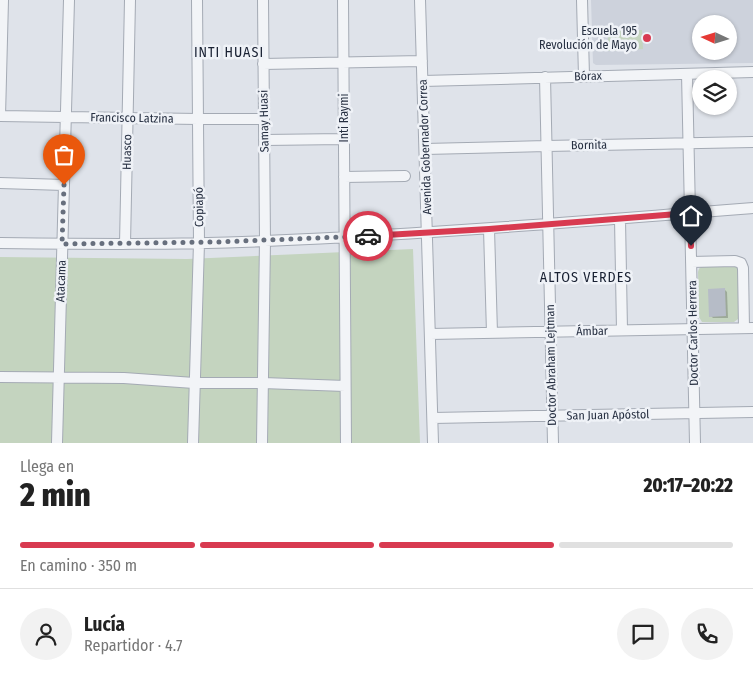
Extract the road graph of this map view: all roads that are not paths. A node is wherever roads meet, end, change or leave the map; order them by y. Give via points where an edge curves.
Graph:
1 (3, 0) edge
2 (69, 0) edge
3 (130, 0) edge
4 (197, 0) edge
5 (263, 0) edge
6 (343, 0) edge
7 (420, 0) edge
8 (582, 0) edge
9 (422, 61) junction
10 (344, 62) junction
11 (263, 64) junction
12 (753, 72) edge
13 (687, 74) junction
14 (584, 76) junction
15 (545, 78) junction
16 (423, 81) junction
17 (0, 116) edge
18 (66, 117) junction
19 (128, 118) junction
20 (198, 119) junction
21 (264, 119) junction
22 (344, 139) junction
23 (264, 140) junction
24 (753, 142) edge
25 (689, 144) junction
26 (546, 146) junction
27 (425, 150) junction
28 (405, 176) dead end
29 (344, 177) junction
30 (0, 183) edge
31 (64, 185) junction
32 (753, 208) edge
33 (690, 213) junction
34 (620, 219) junction
35 (548, 224) junction
36 (489, 229) junction
37 (427, 233) junction
38 (345, 237) junction
39 (265, 241) junction
40 (199, 243) junction
41 (0, 244) edge
42 (62, 244) junction
43 (125, 244) junction
44 (691, 262) junction
45 (749, 328) edge
46 (693, 329) junction
47 (622, 330) junction
48 (551, 331) junction
49 (492, 332) junction
50 (430, 334) junction
51 (0, 376) edge
52 (58, 377) junction
53 (194, 383) junction
54 (263, 383) junction
55 (345, 386) junction
56 (753, 412) edge
57 (694, 413) junction
58 (552, 416) junction
59 (433, 418) junction
60 (56, 443) edge
61 (192, 443) edge
62 (262, 443) edge
63 (346, 443) edge
64 (433, 443) edge
65 (553, 443) edge
66 (695, 443) edge

1 - 17 street
2 - 18 street, Atacama
3 - 19 street, Huasco
4 - 20 street, Copiapó
5 - 11 street, Samay Huasi
6 - 10 street, Inti Raymi
7 - 9 street, Avenida Gobernador Correa
8 - 14 street
9 - 10 street
9 - 16 street, Avenida Gobernador Correa
10 - 11 street
10 - 22 street, Inti Raymi
11 - 21 street, Samay Huasi
12 - 13 street, Bórax
13 - 14 street, Bórax
13 - 25 street, Doctor Carlos Herrera
14 - 15 street, Bórax
15 - 16 street, Bórax
15 - 26 street, Doctor Abraham Lejtman
16 - 27 street, Avenida Gobernador Correa
17 - 18 street, Francisco Latzina
18 - 19 street, Francisco Latzina
18 - 31 street, Atacama
19 - 20 street, Francisco Latzina
19 - 43 street, Huasco
20 - 21 street, Francisco Latzina
20 - 40 street, Copiapó
21 - 23 street, Samay Huasi
22 - 23 street
22 - 29 street, Inti Raymi
23 - 39 street, Samay Huasi
24 - 25 street, Bornita
25 - 26 street, Bornita
25 - 33 street, Doctor Carlos Herrera
26 - 27 street, Bornita
26 - 35 street, Doctor Abraham Lejtman
27 - 37 street, Avenida Gobernador Correa
28 - 29 street
29 - 38 street, Inti Raymi
30 - 31 street
31 - 42 street, Atacama
32 - 33 street
33 - 34 street
33 - 44 street, Doctor Carlos Herrera
34 - 35 street
34 - 47 street
35 - 36 street
35 - 48 street, Doctor Abraham Lejtman
36 - 37 street
36 - 49 street
37 - 38 street
37 - 50 street, Avenida Gobernador Correa
38 - 39 street
38 - 55 street, Inti Raymi
39 - 40 street
39 - 54 street, Samay Huasi
40 - 43 street
40 - 53 street, Copiapó
41 - 42 street
42 - 43 street
42 - 52 street, Atacama
44 - 45 street via 741,263
44 - 46 street, Doctor Carlos Herrera
45 - 46 street, Ámbar
46 - 47 street, Ámbar
46 - 57 street, Doctor Carlos Herrera
47 - 48 street, Ámbar
48 - 49 street, Ámbar
48 - 58 street, Doctor Abraham Lejtman
49 - 50 street, Ámbar
50 - 59 street, Avenida Gobernador Correa
51 - 52 street
52 - 53 street
52 - 60 street, Atacama
53 - 54 street
53 - 61 street, Copiapó
54 - 55 street
54 - 62 street, Samay Huasi
55 - 63 street, Inti Raymi
56 - 57 street, San Juan Apóstol
57 - 58 street, San Juan Apóstol
57 - 66 street, Doctor Carlos Herrera
58 - 59 street, San Juan Apóstol
58 - 65 street, Doctor Abraham Lejtman
59 - 64 street, Avenida Gobernador Correa

